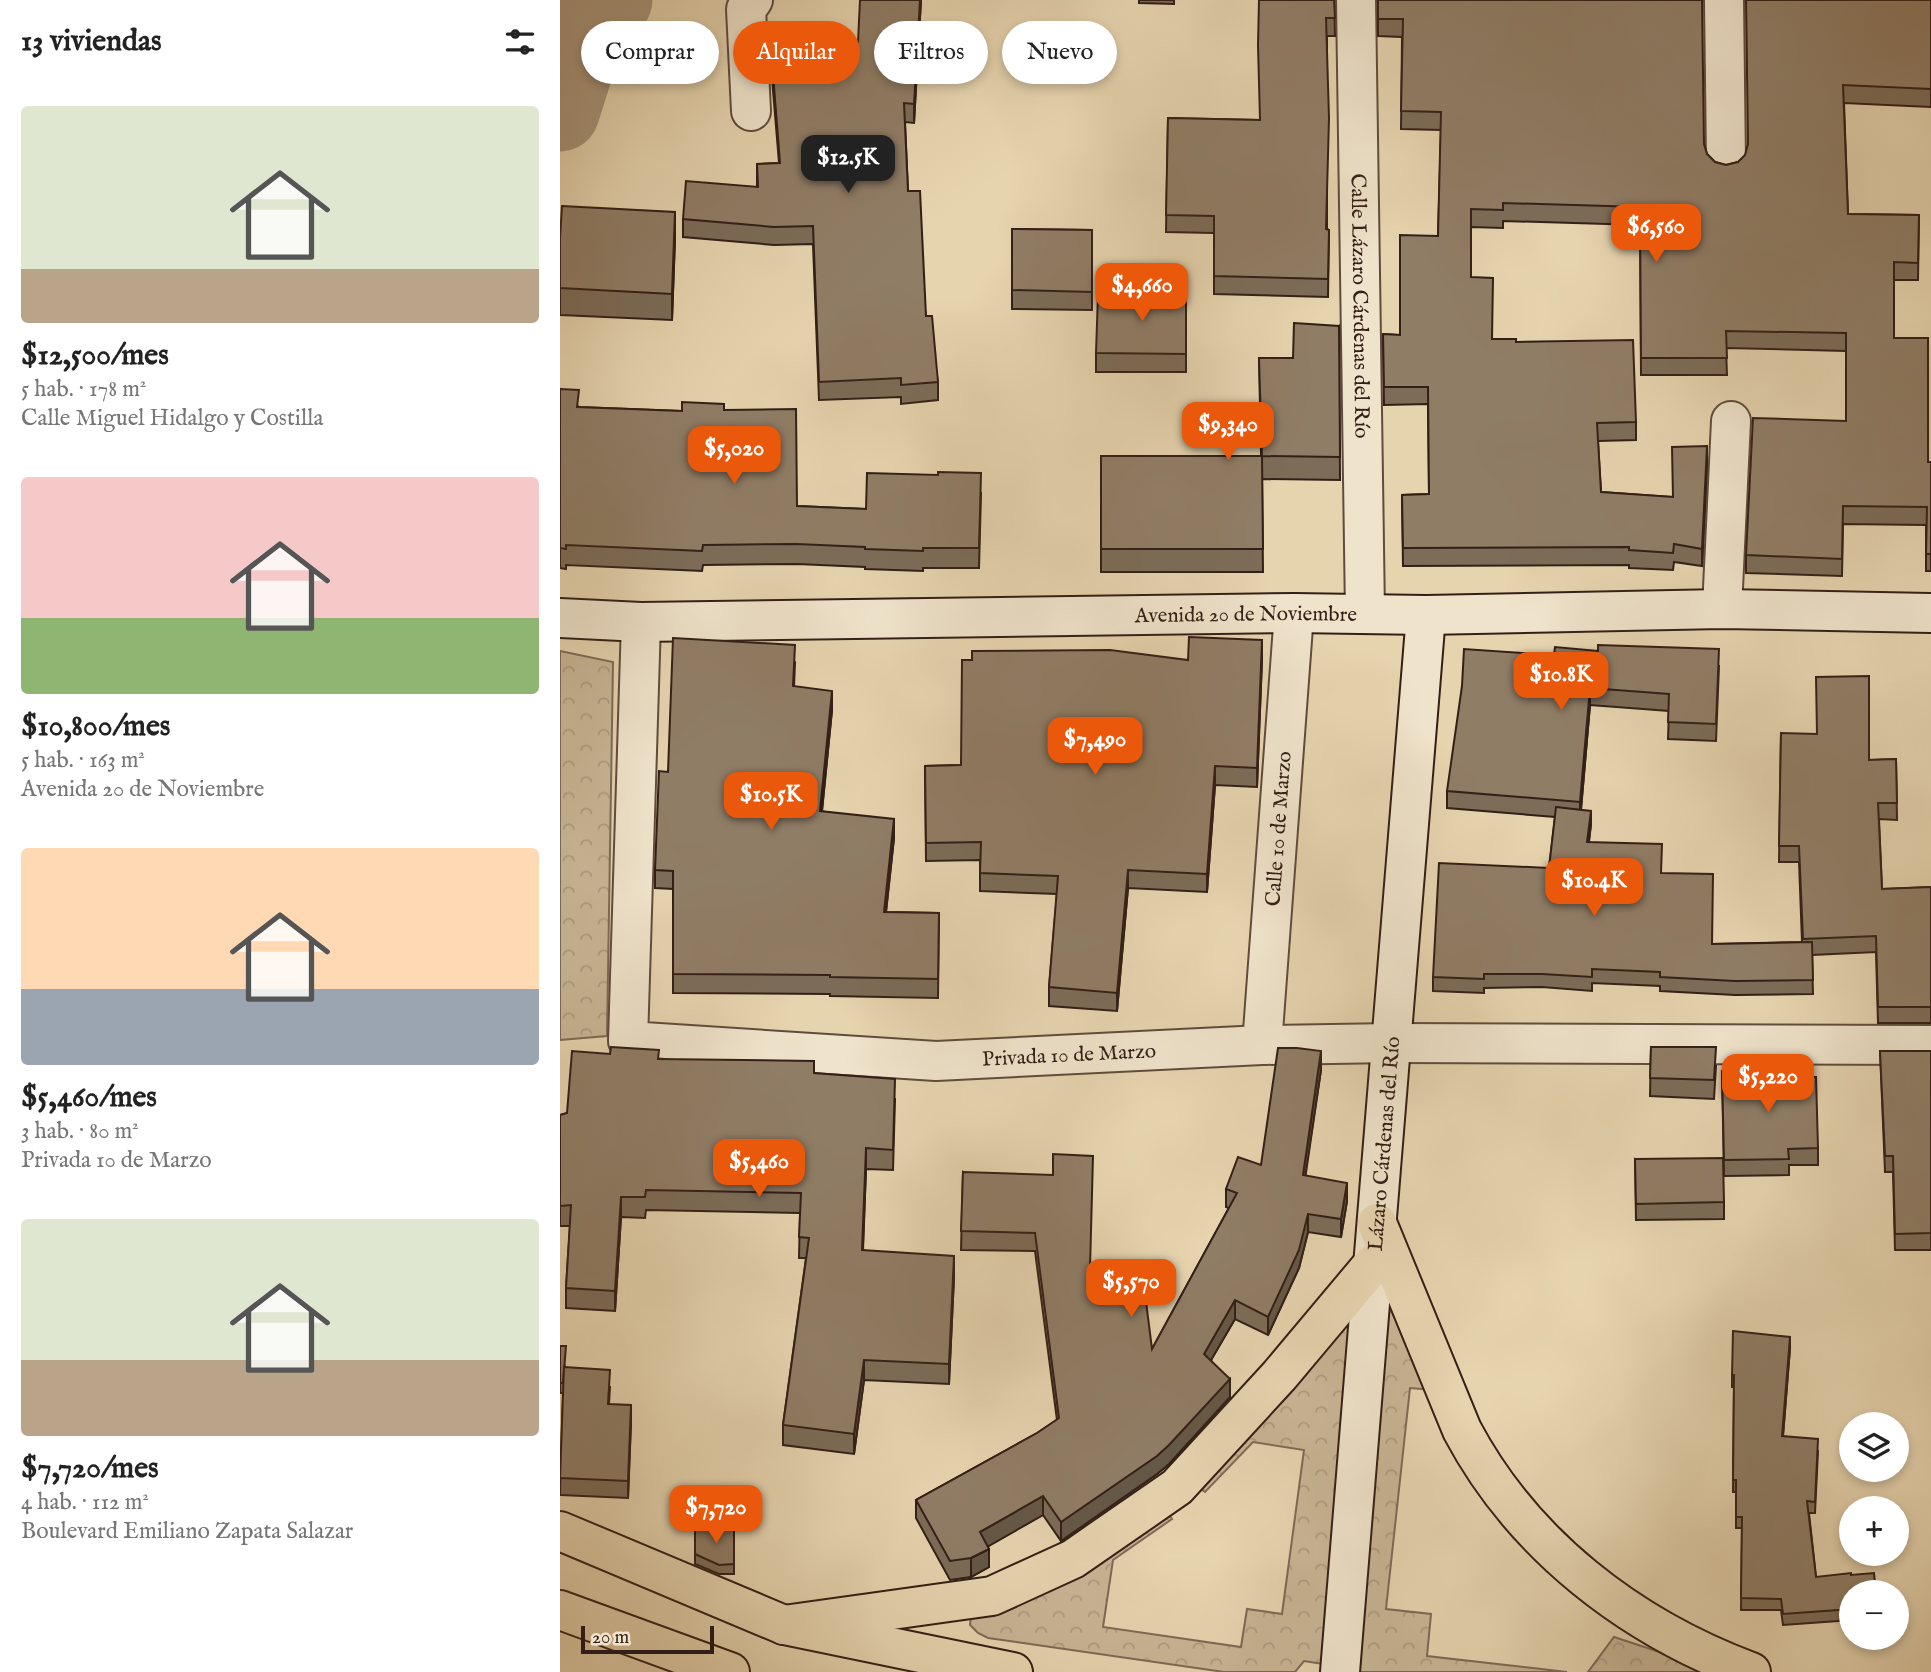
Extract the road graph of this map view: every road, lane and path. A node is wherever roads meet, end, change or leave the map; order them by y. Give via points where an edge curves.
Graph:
1 (753, 0) edge
2 (1356, 0) edge
3 (1724, 0) edge
4 (751, 111) dead end
5 (1726, 161) dead end
6 (1731, 421) dead end
7 (1721, 609) junction
8 (1294, 613) junction
9 (1931, 613) edge
10 (1365, 614) junction
11 (1426, 614) junction
12 (560, 618) edge
13 (641, 622) junction
14 (1393, 1043) junction
15 (1262, 1045) junction
16 (1931, 1045) edge
17 (1377, 1223) junction
18 (1373, 1264) junction
19 (560, 1531) edge
20 (560, 1610) edge
21 (784, 1625) junction
22 (730, 1672) edge
23 (1013, 1672) edge
24 (1340, 1672) edge
25 (1751, 1672) edge

1 - 4 street via 746,9
2 - 10 street, Calle Lázaro Cárdenas del Río
3 - 5 street
6 - 7 street
7 - 9 street, Avenida 20 de Noviembre
7 - 11 street, Avenida 20 de Noviembre
8 - 10 street, Avenida 20 de Noviembre
8 - 13 street, Avenida 20 de Noviembre
8 - 15 street, Calle 10 de Marzo
10 - 11 street, Avenida 20 de Noviembre
11 - 14 street, Lázaro Cárdenas del Río
12 - 13 street, Avenida 20 de Noviembre
13 - 15 street, Privada 10 de Marzo via 628,1041 936,1061
14 - 15 street, Privada 10 de Marzo
14 - 16 street, Privada 10 de Marzo
14 - 17 street, Lázaro Cárdenas del Río
17 - 18 street, Lázaro Cárdenas del Río
17 - 25 main road via 1462,1430 1516,1511 1567,1564 1603,1593 1666,1634
18 - 21 main road via 1177,1487 1073,1559 992,1596
18 - 24 street, Lázaro Cárdenas del Río
19 - 21 main road
20 - 22 main road
21 - 23 main road

